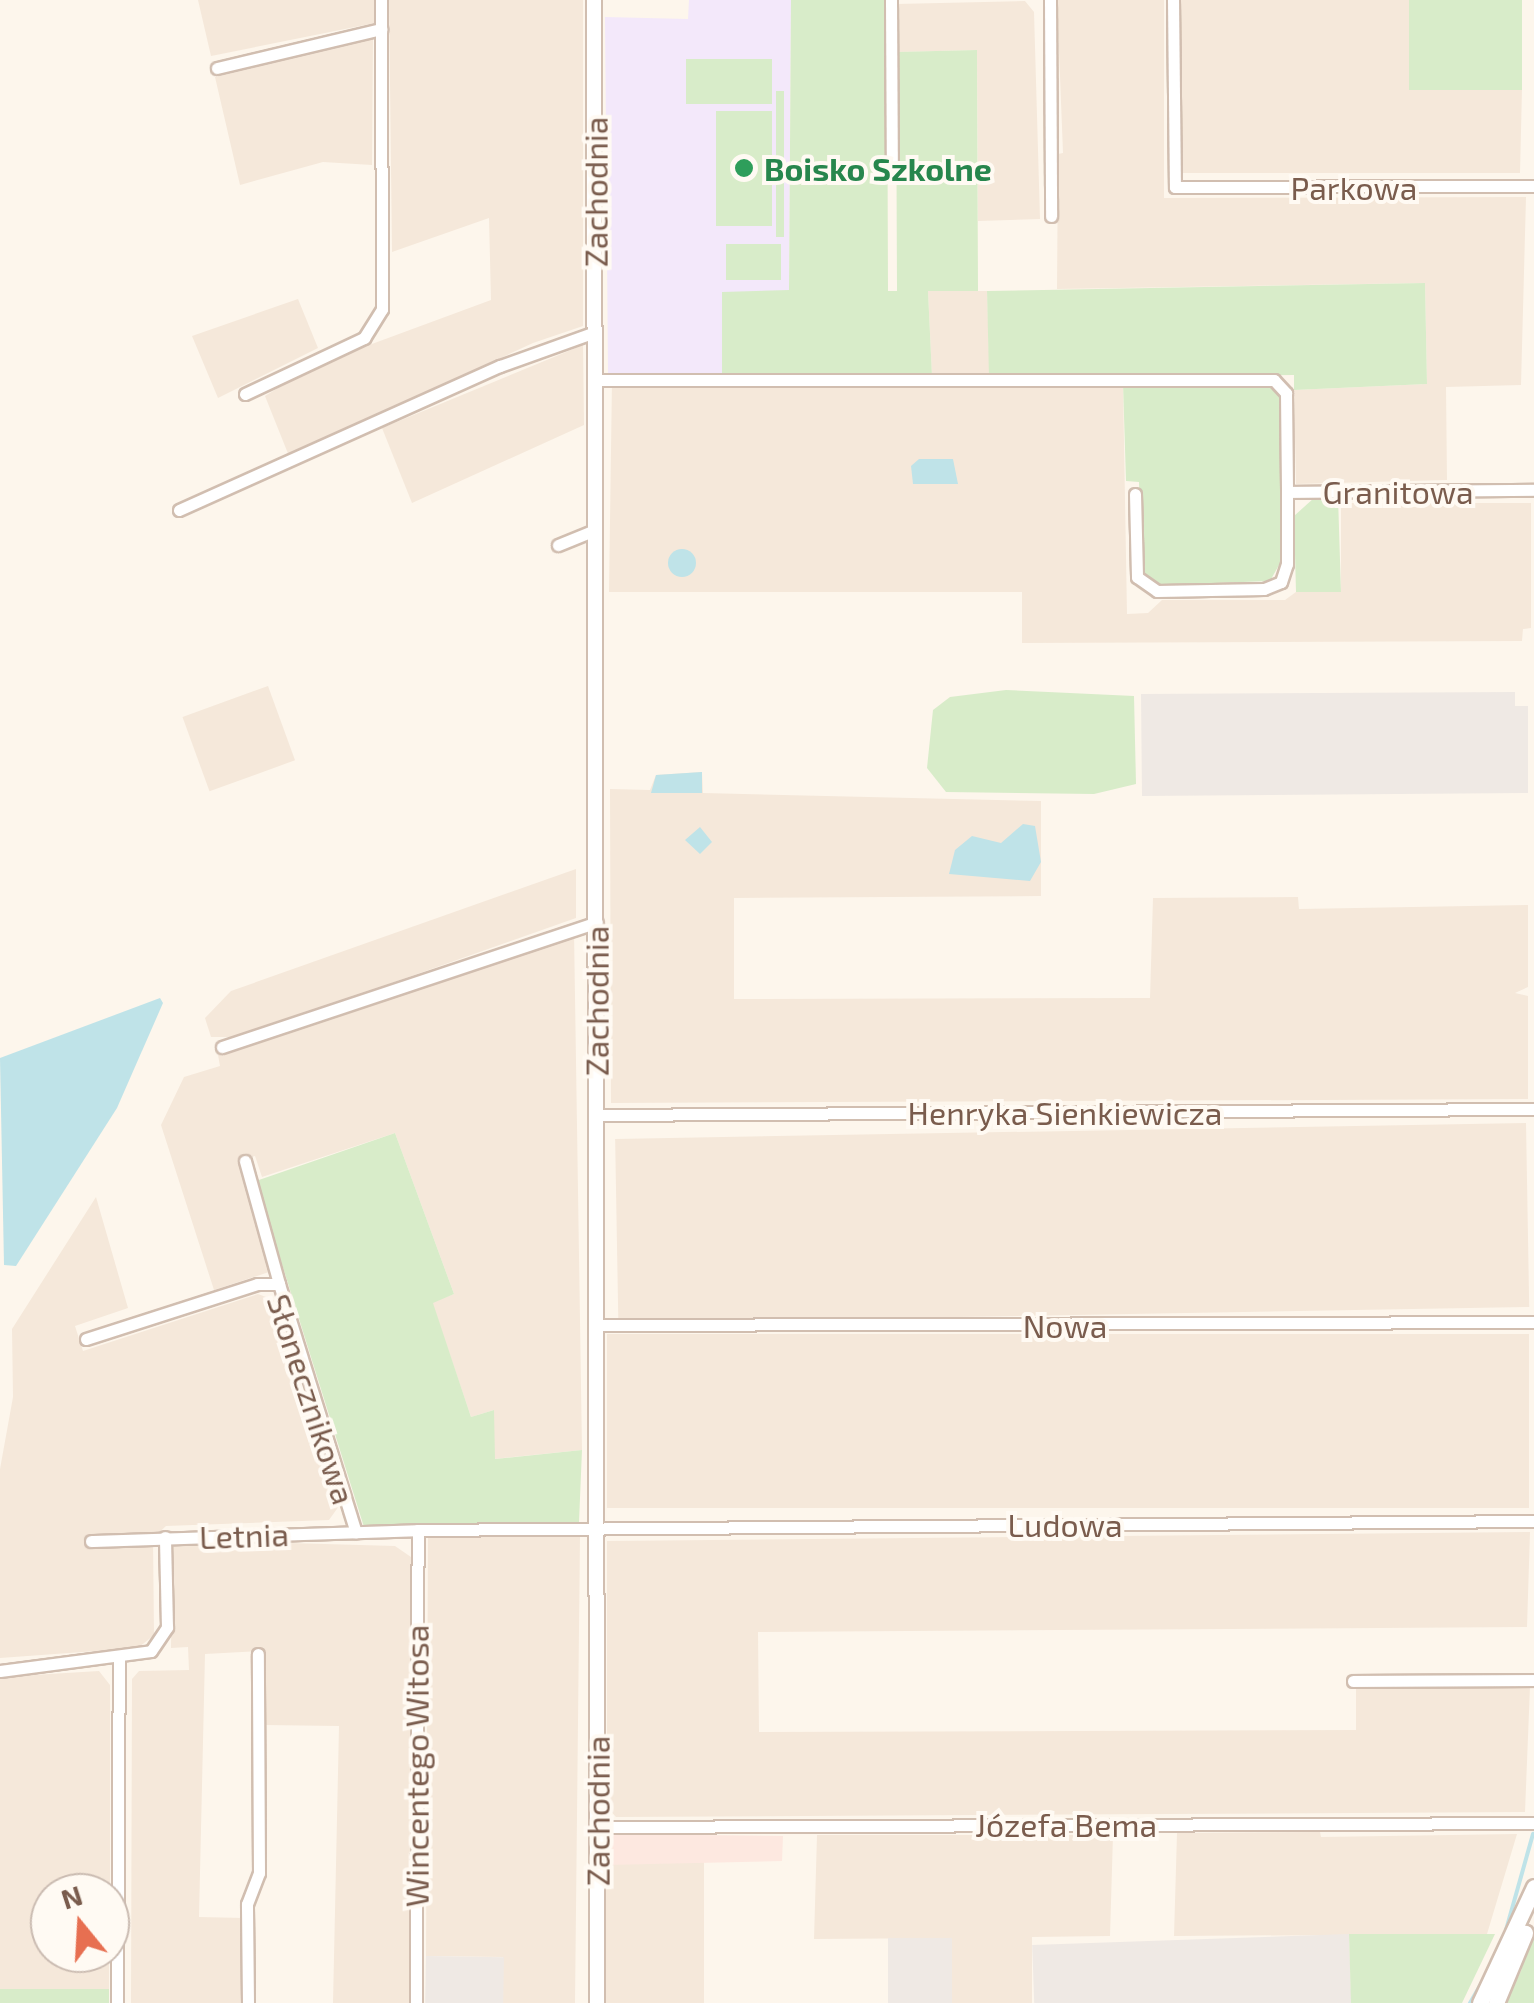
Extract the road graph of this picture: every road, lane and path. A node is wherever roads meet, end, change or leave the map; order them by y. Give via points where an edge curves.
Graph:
1 (381, 0) edge
2 (594, 0) edge
3 (891, 0) edge
4 (1050, 0) edge
5 (1173, 0) edge
6 (381, 29) junction
7 (217, 68) dead end
8 (892, 169) dead end
9 (1534, 186) edge
10 (1051, 216) dead end
11 (596, 332) junction
12 (595, 380) junction
13 (246, 394) dead end
14 (1534, 490) edge
15 (1287, 492) junction
16 (1135, 494) dead end
17 (179, 510) dead end
18 (595, 530) junction
19 (558, 546) dead end
20 (596, 922) junction
21 (222, 1047) dead end
22 (1534, 1109) edge
23 (596, 1115) junction
24 (244, 1161) dead end
25 (280, 1284) junction
26 (1534, 1322) edge
27 (596, 1325) junction
28 (86, 1339) dead end
29 (1534, 1520) edge
30 (595, 1528) junction
31 (418, 1530) junction
32 (356, 1532) junction
33 (165, 1538) junction
34 (91, 1541) dead end
35 (258, 1654) dead end
36 (119, 1658) junction
37 (0, 1671) edge
38 (1534, 1680) edge
39 (1353, 1681) dead end
40 (1534, 1824) edge
41 (597, 1827) junction
42 (1534, 1887) edge
43 (1534, 1905) edge
44 (117, 2003) edge
45 (248, 2003) edge
46 (416, 2003) edge
47 (597, 2003) edge
48 (1480, 2003) edge
49 (1496, 2003) edge

1 - 6 street
2 - 11 street, Zachodnia
3 - 8 street
4 - 10 street
5 - 9 street, Parkowa via 1175,187
6 - 7 street
6 - 13 street via 382,308 364,338
11 - 12 street, Zachodnia
11 - 17 street via 500,366
12 - 15 street via 1274,380 1286,393
12 - 18 street, Zachodnia
14 - 15 street, Granitowa
15 - 16 street, Granitowa via 1285,574 1264,590 1142,585
18 - 19 street
18 - 20 street, Zachodnia
20 - 21 street
20 - 23 street, Zachodnia
22 - 23 street, Henryka Sienkiewicza
23 - 27 street, Zachodnia
24 - 25 street
25 - 28 street, Słonecznikowa via 257,1284
25 - 32 street, Słonecznikowa
26 - 27 street, Nowa
27 - 30 street, Zachodnia
29 - 30 street, Ludowa
30 - 31 street, Letnia
30 - 41 street, Zachodnia
31 - 32 street, Letnia
31 - 46 street, Wincentego Witosa
32 - 33 street, Letnia
33 - 34 street
33 - 36 street, Letnia via 164,1637 151,1651
35 - 45 street via 260,1873 247,1904
36 - 37 street, Letnia
36 - 44 street
38 - 39 street
40 - 41 street, Józefa Bema
41 - 47 street, Zachodnia
42 - 48 main road
43 - 49 main road

